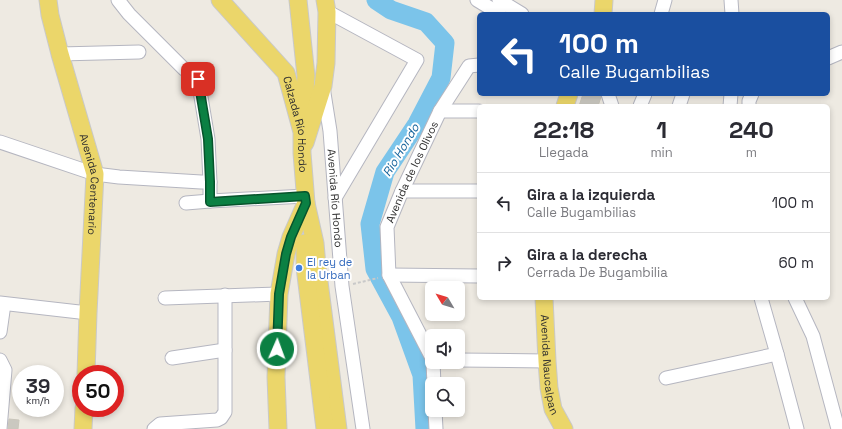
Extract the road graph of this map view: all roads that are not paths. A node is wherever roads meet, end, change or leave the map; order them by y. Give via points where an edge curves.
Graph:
1 (48, 0) edge
2 (118, 0) edge
3 (298, 0) edge
4 (477, 0) edge
5 (499, 0) edge
6 (604, 0) edge
7 (665, 0) edge
8 (731, 0) edge
9 (220, 1) edge
10 (326, 6) edge
11 (497, 12) edge
12 (519, 12) edge
13 (603, 12) edge
14 (661, 12) edge
15 (732, 12) edge
16 (139, 52) dead end
17 (842, 52) edge
18 (60, 54) junction
19 (830, 57) edge
20 (326, 63) junction
21 (477, 65) edge
22 (286, 73) junction
23 (306, 76) junction
24 (323, 86) junction
25 (440, 111) junction
26 (477, 111) edge
27 (302, 132) junction
28 (0, 142) edge
29 (302, 153) junction
30 (95, 174) junction
31 (210, 182) junction
32 (402, 191) junction
33 (477, 191) edge
34 (335, 198) junction
35 (306, 199) junction
36 (210, 202) junction
37 (186, 203) dead end
38 (477, 276) edge
39 (384, 277) junction
40 (279, 294) junction
41 (225, 295) junction
42 (165, 298) dead end
43 (544, 300) edge
44 (762, 300) edge
45 (796, 300) edge
46 (2, 304) edge
47 (88, 313) junction
48 (0, 332) edge
49 (425, 346) edge
50 (224, 350) junction
51 (777, 354) junction
52 (172, 358) dead end
53 (0, 360) edge
54 (465, 360) edge
55 (547, 361) junction
56 (86, 365) edge
57 (666, 378) dead end
58 (84, 417) edge
59 (435, 417) edge
60 (0, 429) edge
61 (84, 429) edge
62 (154, 429) edge
63 (278, 429) edge
64 (325, 429) edge
65 (338, 429) edge
66 (363, 429) edge
67 (436, 429) edge
68 (564, 429) edge
69 (797, 429) edge
70 (838, 429) edge

1 - 18 main road, Avenida Centenario
2 - 31 street via 184,69 198,79 208,139
3 - 23 main road
4 - 11 street
5 - 12 street
6 - 13 main road
7 - 14 street
8 - 15 street
9 - 22 main road, Calzada Río Hondo
10 - 20 main road
10 - 34 street via 332,14 417,60
16 - 18 street
17 - 19 street
18 - 30 main road, Avenida Centenario
20 - 23 main road via 317,72
20 - 24 main road
21 - 25 street, Avenida de los Olivos via 468,66
22 - 23 main road via 297,78
22 - 27 main road, Calzada Río Hondo
23 - 27 main road
24 - 29 main road
24 - 34 street, Avenida Río Hondo via 330,131
25 - 26 street
25 - 32 street, Avenida de los Olivos
27 - 29 main road, Calzada Río Hondo
28 - 30 street
29 - 35 main road, Calzada Río Hondo
30 - 31 street
30 - 47 main road, Avenida Centenario
31 - 36 street
32 - 33 street
32 - 39 street, Avenida de los Olivos via 387,227
34 - 66 street, Avenida Río Hondo via 342,286
35 - 36 street
35 - 40 main road via 286,254
35 - 64 main road, Calzada Río Hondo via 305,268
35 - 65 main road, Calzada Río Hondo via 315,243
36 - 37 street
38 - 39 street
39 - 49 street, Avenida de los Olivos
40 - 41 street
40 - 63 main road via 276,377
41 - 42 street
41 - 50 street
43 - 55 main road, Avenida Naucalpan
44 - 51 street
45 - 70 street via 813,336
46 - 47 street
46 - 48 street
47 - 56 main road, Avenida Centenario
50 - 52 street
50 - 62 street via 225,412 221,418 160,424
51 - 57 street
51 - 69 street
53 - 60 street via 5,370
54 - 55 street
55 - 68 main road, Avenida Naucalpan via 553,409
58 - 61 main road
59 - 67 street

